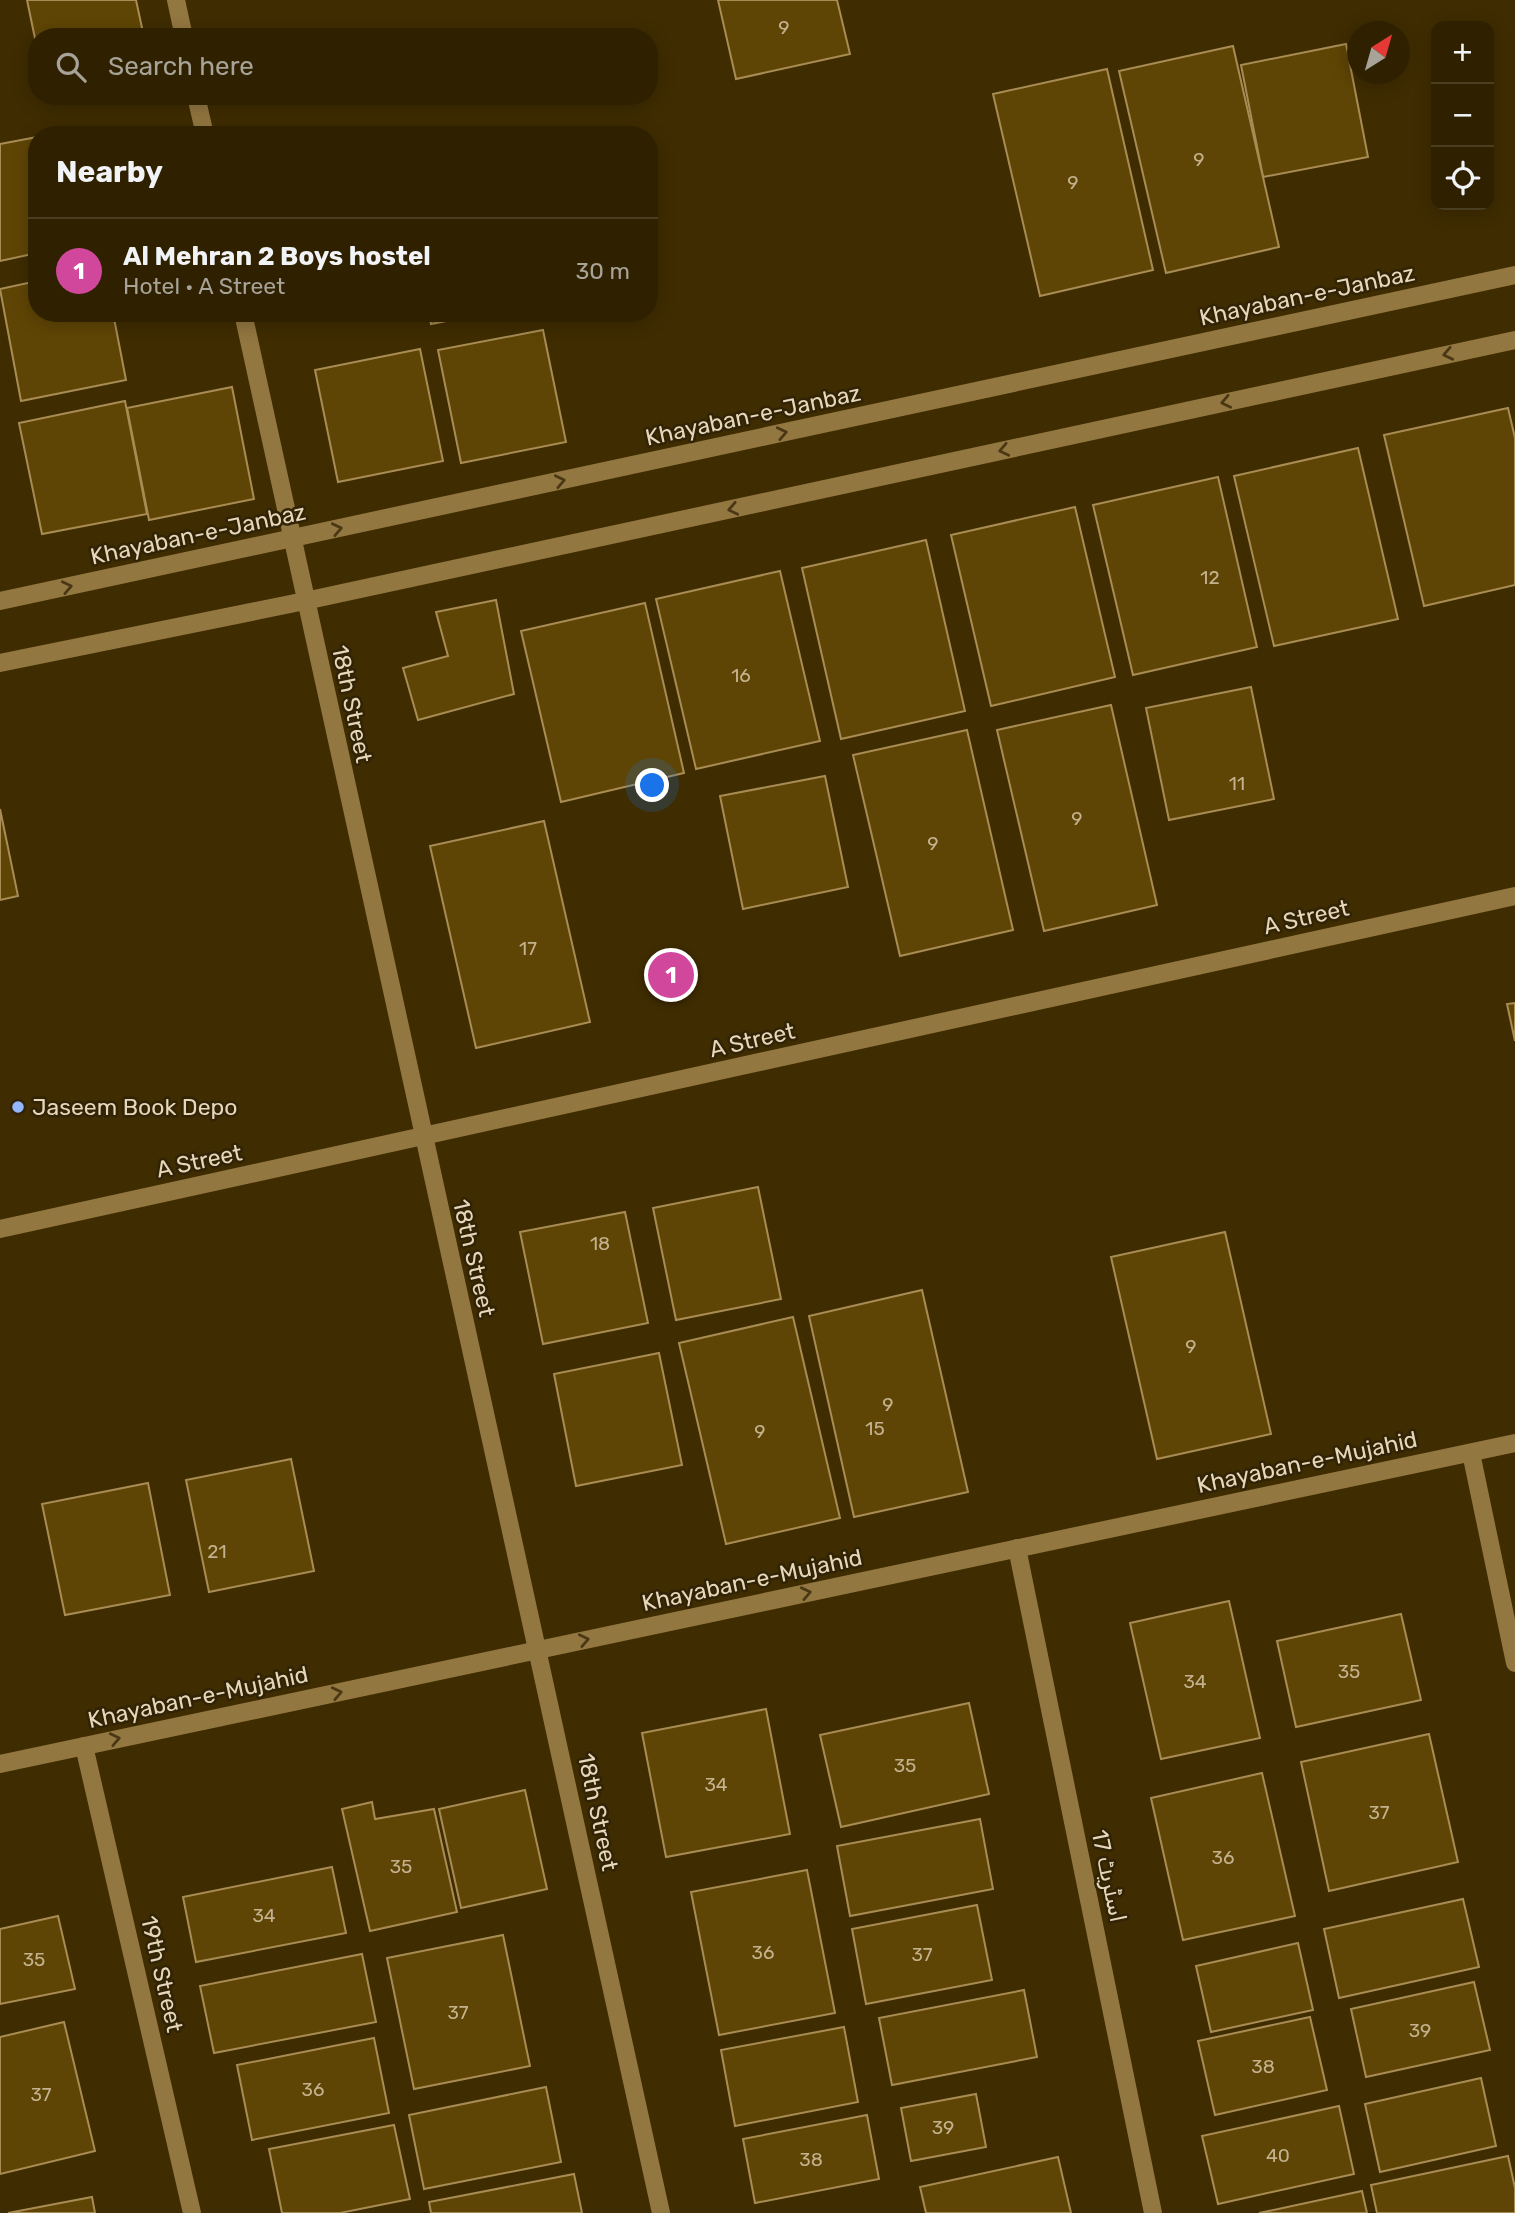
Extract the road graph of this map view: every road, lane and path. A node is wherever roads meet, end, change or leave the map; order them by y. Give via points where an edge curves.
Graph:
1 (176, 0) edge
2 (182, 28) edge
3 (198, 105) edge
4 (203, 126) edge
5 (1515, 275) edge
6 (245, 322) edge
7 (1515, 340) edge
8 (291, 540) junction
9 (0, 601) edge
10 (305, 601) junction
11 (0, 663) edge
12 (1515, 895) edge
13 (422, 1138) junction
14 (0, 1229) edge
15 (1515, 1443) edge
16 (1471, 1453) junction
17 (1017, 1548) junction
18 (537, 1650) junction
19 (1515, 1663) edge
20 (84, 1746) junction
21 (0, 1764) edge
22 (192, 2213) edge
23 (661, 2213) edge
24 (1153, 2213) edge

1 - 2 street
3 - 4 street
8 -> 5 street, Khayaban-e-Janbaz
6 - 8 street, 18th Street
7 -> 10 street
9 -> 8 street, Khayaban-e-Janbaz
8 - 10 street, 18th Street
10 - 11 street
10 - 13 street, 18th Street
12 - 13 street, A Street
13 - 14 street, A Street
13 - 18 street, 18th Street
15 - 16 street, Khayaban-e-Mujahid
16 - 17 street, Khayaban-e-Mujahid
16 - 19 street
18 -> 17 street, Khayaban-e-Mujahid
17 - 24 street, اسٹریٹ 17
20 -> 18 street, Khayaban-e-Mujahid
18 - 23 street, 18th Street
20 - 21 street, Khayaban-e-Mujahid
20 - 22 street, 19th Street

